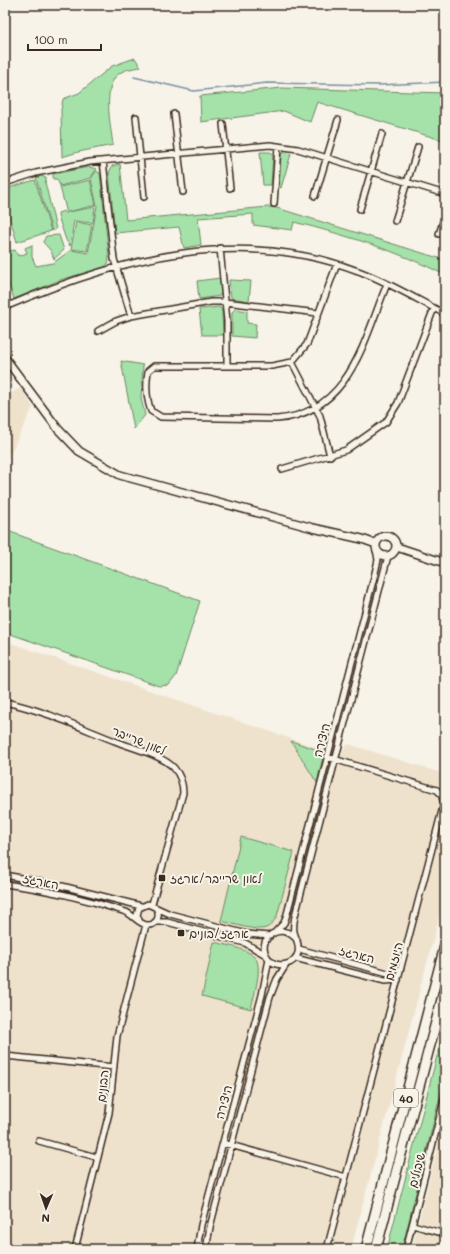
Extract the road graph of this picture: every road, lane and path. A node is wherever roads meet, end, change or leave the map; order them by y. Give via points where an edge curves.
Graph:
1 (174, 114) dead end
2 (136, 117) dead end
3 (338, 120) dead end
4 (222, 124) dead end
5 (382, 134) dead end
6 (278, 146) junction
7 (418, 147) dead end
8 (225, 149) junction
9 (179, 153) junction
10 (140, 157) junction
11 (326, 158) junction
12 (103, 161) junction
13 (371, 172) junction
14 (5, 183) edge
15 (407, 183) junction
16 (230, 188) dead end
17 (184, 192) dead end
18 (445, 194) edge
19 (315, 196) dead end
20 (144, 197) dead end
21 (274, 204) dead end
22 (360, 209) dead end
23 (445, 216) edge
24 (395, 221) dead end
25 (439, 234) dead end
26 (220, 248) junction
27 (337, 264) junction
28 (116, 267) junction
29 (387, 284) junction
30 (225, 302) junction
31 (5, 307) edge
32 (434, 308) junction
33 (318, 314) junction
34 (445, 314) edge
35 (131, 316) junction
36 (98, 331) dead end
37 (5, 358) edge
38 (292, 362) junction
39 (227, 366) junction
40 (315, 406) junction
41 (330, 456) junction
42 (282, 470) dead end
43 (377, 544) junction
44 (397, 547) junction
45 (388, 556) junction
46 (445, 563) edge
47 (5, 702) edge
48 (327, 756) junction
49 (336, 759) junction
50 (5, 875) edge
51 (5, 884) edge
52 (141, 906) junction
53 (154, 906) junction
54 (140, 921) junction
55 (155, 922) junction
56 (146, 925) junction
57 (272, 934) junction
58 (297, 940) junction
59 (445, 946) edge
60 (299, 949) junction
61 (267, 957) junction
62 (295, 958) junction
63 (286, 965) junction
64 (398, 980) junction
65 (445, 988) edge
66 (5, 1056) edge
67 (114, 1067) junction
68 (445, 1096) edge
69 (39, 1141) dead end
70 (223, 1144) junction
71 (231, 1146) junction
72 (96, 1157) junction
73 (346, 1177) junction
74 (413, 1225) junction
75 (445, 1234) edge
76 (75, 1249) edge
77 (197, 1249) edge
78 (206, 1249) edge
79 (327, 1249) edge
80 (366, 1249) edge
81 (376, 1249) edge
82 (406, 1249) edge

1 - 9 street
2 - 10 street
3 - 11 street
4 - 8 street
5 - 13 street
6 - 8 street
6 - 11 street
6 - 21 street
7 - 15 street
8 - 9 street
8 - 16 street
9 - 10 street
9 - 17 street
10 - 12 street
10 - 20 street
11 - 13 street
11 - 19 street
12 - 14 street via 49,170
12 - 28 street
13 - 15 street
13 - 22 street
15 - 18 street
15 - 24 street
23 - 25 street
26 - 27 street via 274,251
26 - 28 street via 158,257
26 - 30 street
27 - 29 street
27 - 33 street
28 - 31 street via 64,283
28 - 35 street
29 - 32 street
29 - 40 street via 351,371 333,394
30 - 33 street
30 - 35 street
30 - 39 street
32 - 34 street
32 - 41 street via 391,416 380,428 362,440
33 - 38 street via 307,344
35 - 36 street
37 - 43 street via 58,429 79,452 120,475
38 - 39 street via 272,366
38 - 40 street
39 - 40 street via 150,367 147,389 151,411 161,417 277,419 293,416
40 - 41 street
41 - 42 street
43 - 44 street via 384,536 390,536 395,540
43 - 45 street via 381,555
43 - 48 street, היצירה via 378,560 374,577
44 - 45 street via 394,553
44 - 46 street
45 - 49 street, היצירה
47 - 53 street, לאון שרייבר via 32,709 142,752 174,768 181,781 183,793
48 - 49 street, היוזמים
48 - 57 street, היצירה via 284,923
49 - 58 street, היצירה via 295,916 294,932
49 - 64 street, היוזמים via 437,790 444,803
50 - 52 street, הארגז via 54,884
51 - 54 street, הארגז via 126,912
52 - 53 street
52 - 54 street via 138,912
53 - 55 street via 159,914
53 - 57 street via 170,914 247,934
54 - 56 street
55 - 56 street
55 - 61 street via 167,922 245,943
56 - 67 street, הבונים via 117,1036
57 - 58 street via 285,931
57 - 61 street via 265,945
58 - 60 street
59 - 80 highway, 40
60 - 62 street
60 - 64 street, הארגז via 388,973
61 - 63 street via 276,964
61 - 70 street, היצירה via 262,995
62 - 63 street
62 - 64 street, הארגז via 386,981
63 - 71 street, היצירה via 270,997
64 - 73 street, היוזמים
65 - 81 highway, 40
66 - 67 street
67 - 72 street, הבונים via 110,1107
68 - 74 street, שיבולים
69 - 72 street
70 - 71 street
70 - 77 street, היצירה
71 - 73 street
71 - 78 street, היצירה
72 - 76 street, הבונים
73 - 79 street, היוזמים
74 - 75 street
74 - 82 street, שיבולים

